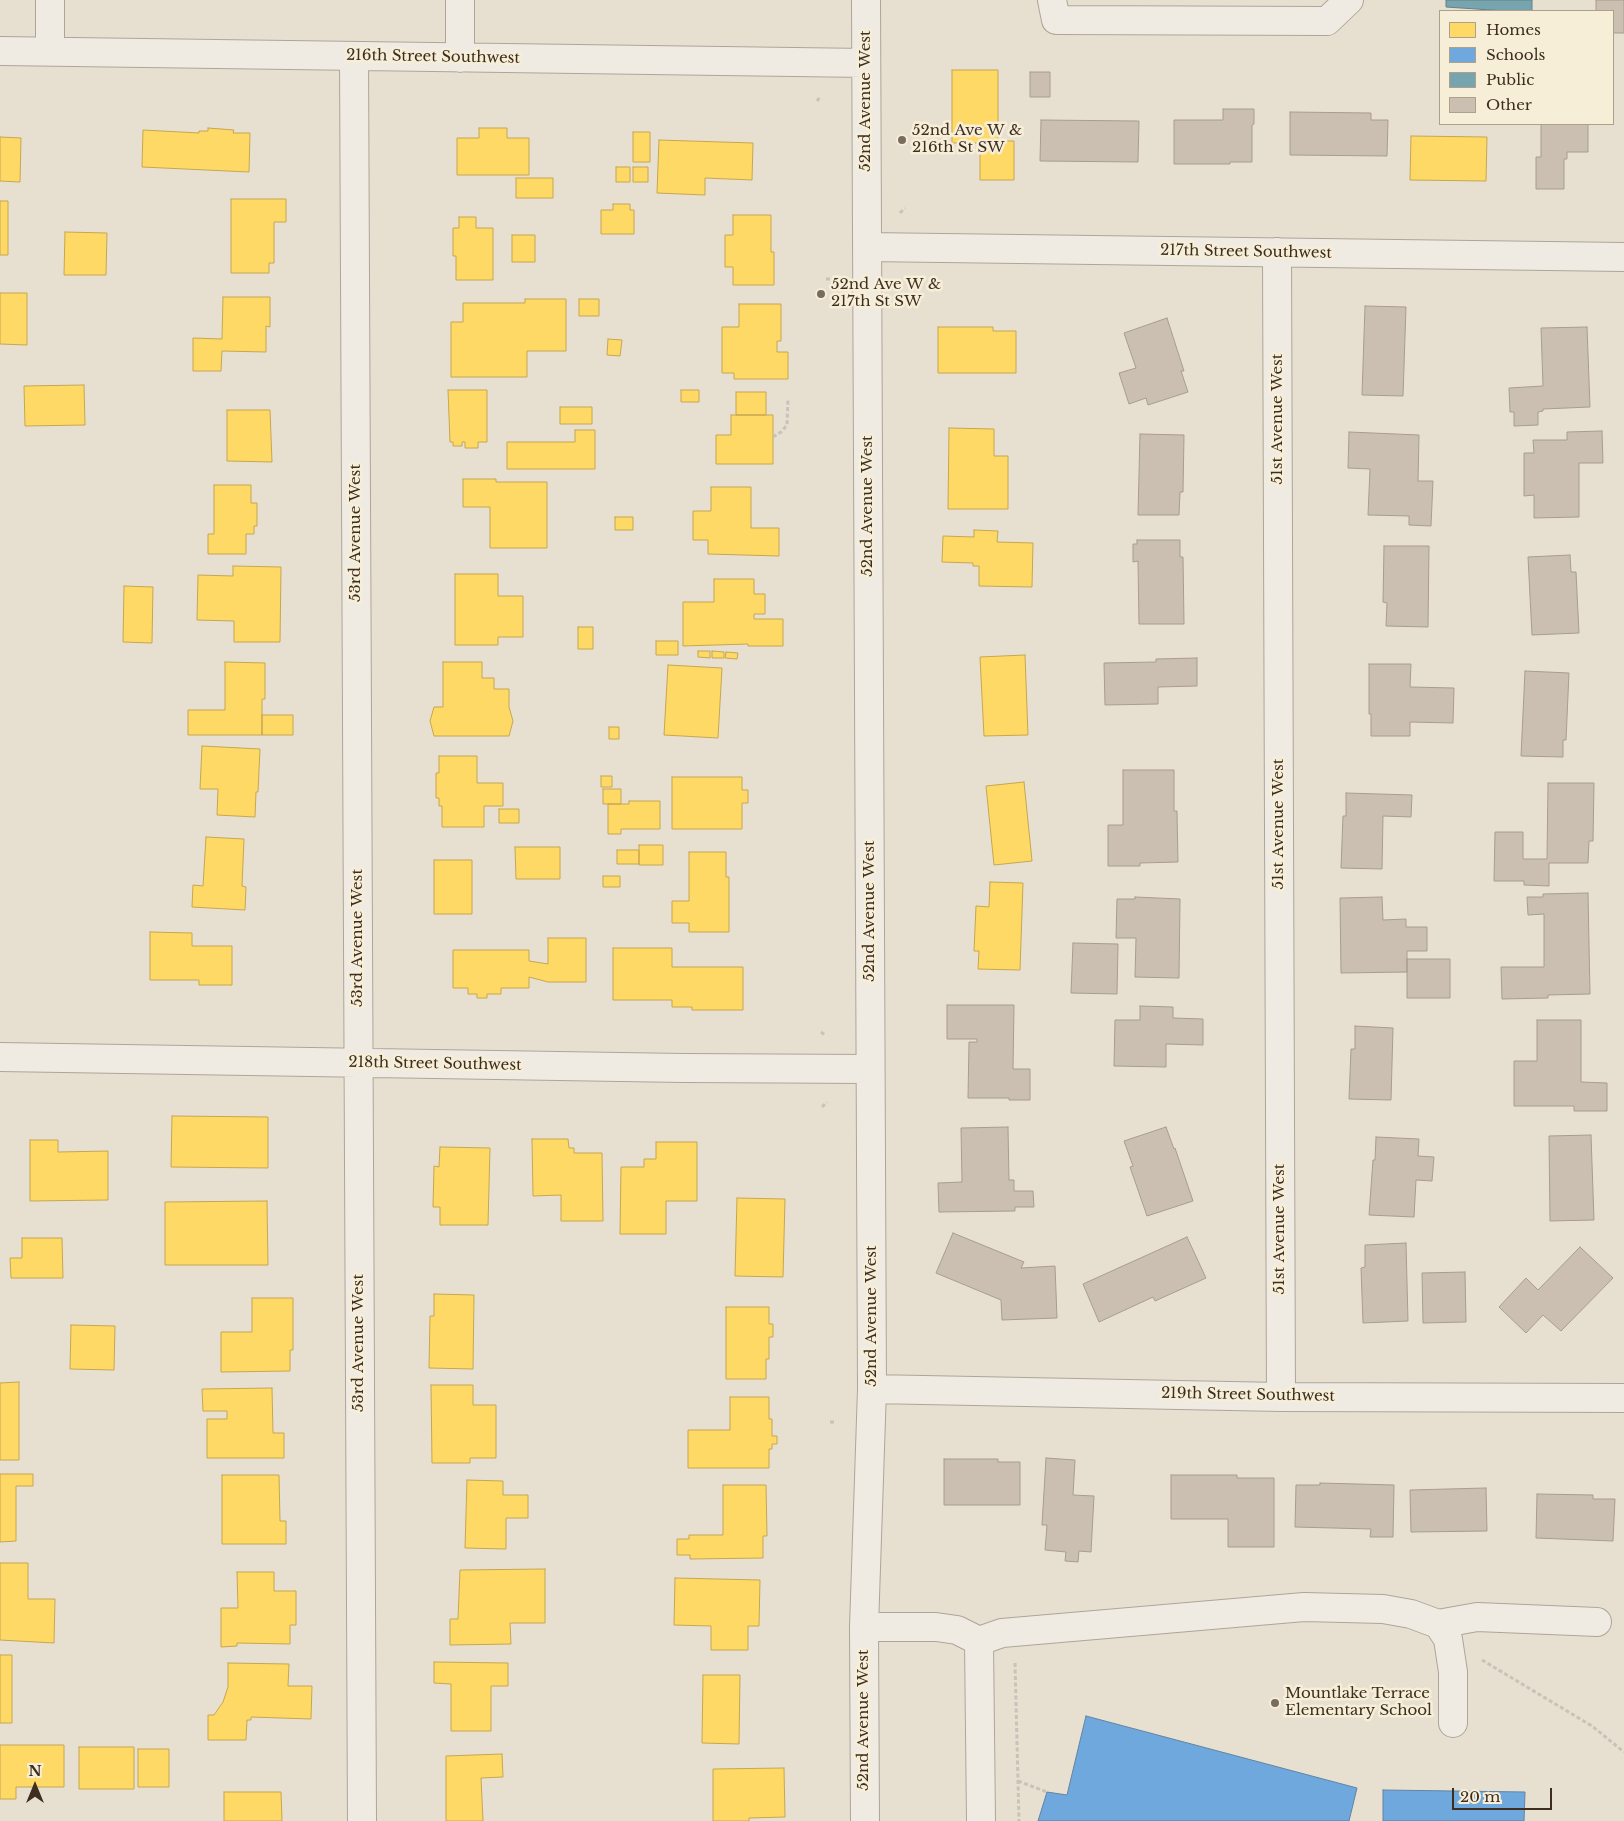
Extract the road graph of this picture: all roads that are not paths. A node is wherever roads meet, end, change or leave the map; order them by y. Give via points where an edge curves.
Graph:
1 (50, 0) edge
2 (460, 0) edge
3 (866, 0) edge
4 (1052, 0) edge
5 (1349, 0) edge
6 (0, 51) edge
7 (50, 52) junction
8 (354, 56) junction
9 (460, 58) junction
10 (866, 63) junction
11 (867, 247) junction
12 (1277, 252) junction
13 (1624, 257) edge
14 (0, 1057) edge
15 (358, 1062) junction
16 (870, 1069) junction
17 (872, 1388) junction
18 (1281, 1397) junction
19 (1624, 1398) edge
20 (1597, 1622) dead end
21 (864, 1627) junction
22 (1443, 1632) junction
23 (978, 1641) junction
24 (1453, 1724) dead end
25 (362, 1821) edge
26 (865, 1821) edge
27 (981, 1821) edge

1 - 7 street
2 - 9 street
3 - 10 street, 52nd Avenue West
4 - 5 street via 1056,20 1327,21
6 - 7 street, 216th Street Southwest
7 - 8 street, 216th Street Southwest
8 - 9 street, 216th Street Southwest
8 - 15 street, 53rd Avenue West
9 - 10 street, 216th Street Southwest
10 - 11 street, 52nd Avenue West
11 - 12 street, 217th Street Southwest
11 - 16 street, 52nd Avenue West
12 - 13 street, 217th Street Southwest
12 - 18 street, 51st Avenue West
14 - 15 street, 218th Street Southwest
15 - 16 street, 218th Street Southwest
15 - 25 street, 53rd Avenue West
16 - 17 street, 52nd Avenue West
17 - 18 street, 219th Street Southwest
17 - 21 street, 52nd Avenue West
18 - 19 street, 219th Street Southwest
20 - 22 street via 1477,1617
21 - 23 street via 936,1627 957,1630
21 - 26 street, 52nd Avenue West
22 - 23 street via 1411,1614 1382,1609 1304,1607 1008,1633
22 - 24 street via 1453,1672
23 - 27 street

